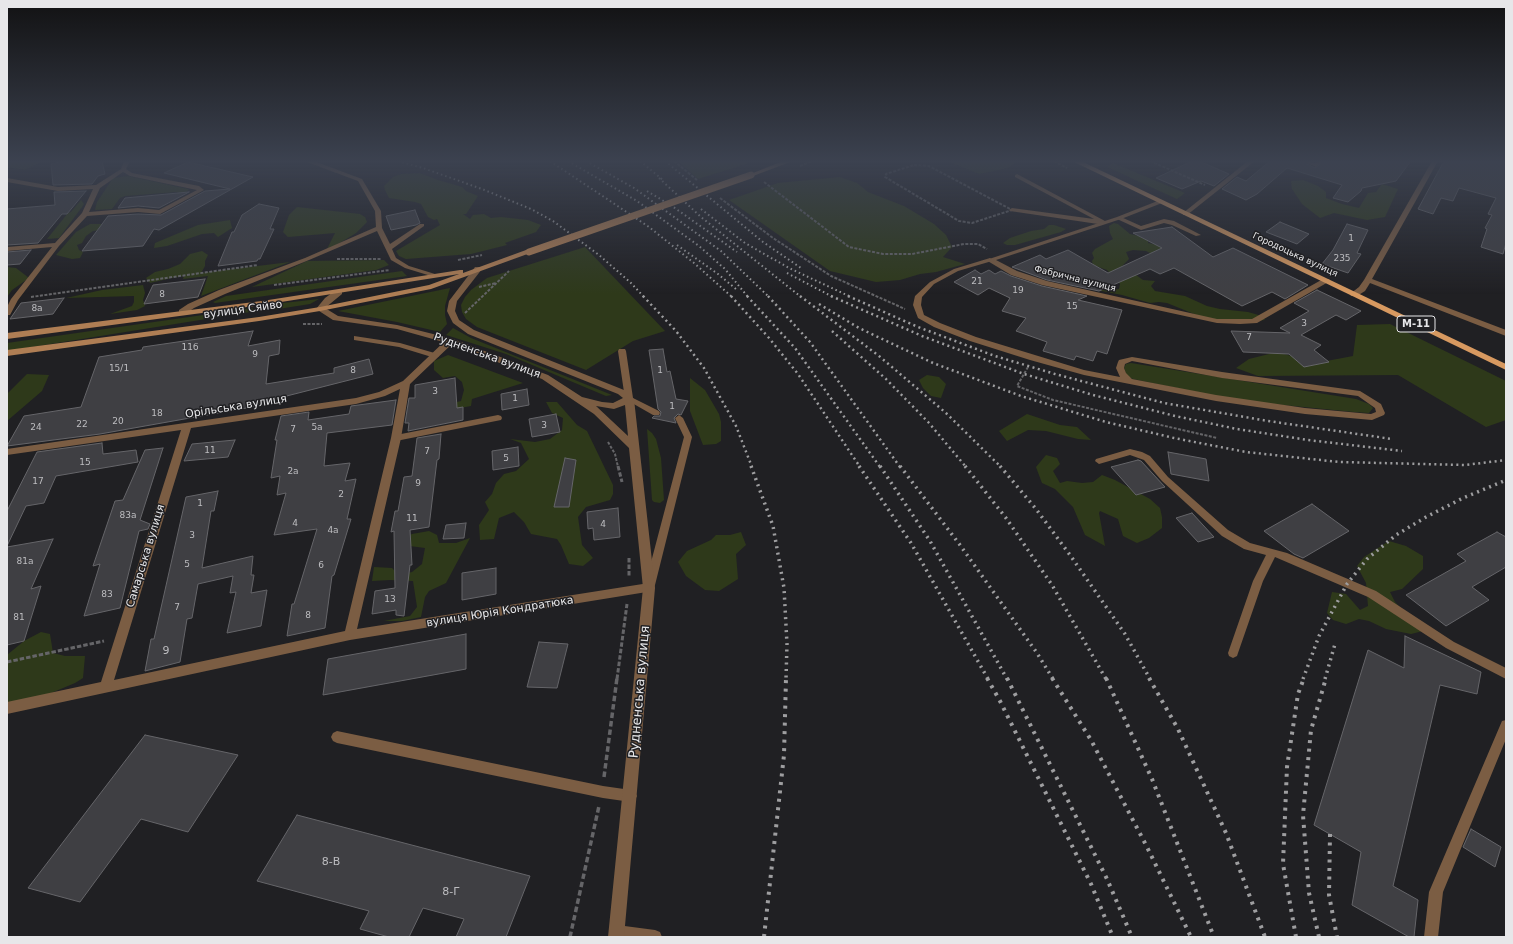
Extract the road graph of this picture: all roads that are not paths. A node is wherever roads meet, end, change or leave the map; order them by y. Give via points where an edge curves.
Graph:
1 (89, 205) edge
2 (173, 205) edge
3 (375, 205) edge
4 (664, 205) edge
5 (1071, 205) edge
6 (1152, 205) edge
7 (1166, 205) edge
8 (1197, 205) edge
9 (1410, 205) edge
10 (1012, 210) road end
11 (85, 214) junction
12 (1185, 214) junction
13 (1119, 218) junction
14 (1103, 222) junction
15 (422, 225) dead end
16 (379, 228) junction
17 (1198, 235) dead end
18 (56, 245) junction
19 (388, 248) junction
20 (7, 250) edge
21 (990, 260) junction
22 (478, 269) junction
23 (433, 275) junction
24 (1368, 280) junction
25 (1326, 281) junction
26 (339, 292) junction
27 (1354, 294) junction
28 (262, 303) junction
29 (320, 309) junction
30 (182, 312) junction
31 (7, 313) edge
32 (259, 319) junction
33 (1506, 333) edge
34 (7, 336) edge
35 (357, 338) dead end
36 (450, 341) junction
37 (622, 351) dead end
38 (7, 353) edge
39 (435, 356) junction
40 (1506, 367) edge
41 (1129, 380) junction
42 (406, 383) junction
43 (578, 398) junction
44 (629, 399) junction
45 (656, 413) dead end
46 (498, 418) dead end
47 (679, 418) dead end
48 (187, 426) junction
49 (396, 438) junction
50 (633, 446) junction
51 (7, 452) edge
52 (1100, 461) dead end
53 (1272, 553) junction
54 (649, 588) junction
55 (350, 635) junction
56 (1233, 653) dead end
57 (1506, 674) edge
58 (106, 686) junction
59 (7, 708) edge
60 (1506, 725) edge
61 (337, 737) dead end
62 (631, 796) junction
63 (617, 934) edge
64 (655, 937) edge
65 (1431, 937) edge

1 - 11 lane
2 - 11 lane via 160,212 138,210
3 - 16 lane via 378,211
4 - 22 main road, вулиця Сяйво, bridge
5 - 14 lane
6 - 13 street
7 - 12 main road, Городоцька вулиця / М-11
8 - 12 street
9 - 24 street
10 - 14 lane
11 - 18 lane
12 - 25 main road, Городоцька вулиця / М-11
13 - 14 street
13 - 17 lane via 1141,228 1164,222 1174,223
14 - 21 street
15 - 19 lane
16 - 19 lane
16 - 30 lane via 222,292
18 - 20 lane
18 - 31 lane
19 - 23 lane via 392,259
21 - 25 street, Фабрична вулиця via 1014,273 1045,283 1217,321 1254,321
21 - 41 lane via 956,270 932,283 919,296 917,305 921,316 936,325 973,339 1038,360
22 - 23 main road, вулиця Сяйво
22 - 29 main road, вулиця Сяйво via 431,287
22 - 44 street, Рудненська вулиця via 453,301 451,311 456,321 471,332 621,392
23 - 26 main road, вулиця Сяйво
24 - 27 street via 1362,289
24 - 33 street
25 - 27 main road, Городоцька вулиця / М-11
26 - 28 main road, вулиця Сяйво
26 - 29 street
27 - 40 main road, Городоцька вулиця / М-11
28 - 30 main road, вулиця Сяйво
28 - 32 main road
29 - 32 main road, вулиця Сяйво
29 - 36 street, Рудненська вулиця via 336,318 397,327
30 - 34 main road, вулиця Сяйво
32 - 38 main road, вулиця Сяйво
35 - 39 lane via 400,345
36 - 39 street, Орільська вулиця
36 - 43 street, Рудненська вулиця via 545,377
37 - 44 lane
39 - 42 street, Орільська вулиця
41 - 41 lane via 1216,398 1305,411 1372,417 1381,413 1378,406 1360,394 1132,359 1122,362 1120,368
42 - 48 street, Орільська вулиця via 382,394 356,401
42 - 49 street
43 - 44 street via 614,406
43 - 50 street, Рудненська вулиця
44 - 45 lane
44 - 50 street, Рудненська вулиця
46 - 49 lane
47 - 54 lane via 688,437
48 - 51 street, Орільська вулиця
48 - 58 street, Самарська вулиця
49 - 55 street
50 - 54 street, Рудненська вулиця
52 - 53 lane via 1130,452 1139,454 1225,533 1247,546
53 - 56 lane via 1258,581
53 - 57 lane via 1372,594 1450,645
54 - 55 street, вулиця Юрія Кондратюка
54 - 62 street, Рудненська вулиця
55 - 58 street, вулиця Юрія Кондратюка
58 - 59 street, вулиця Юрія Кондратюка
60 - 65 lane via 1436,892
61 - 62 lane
62 - 63 street, Рудненська вулиця
63 - 64 lane

